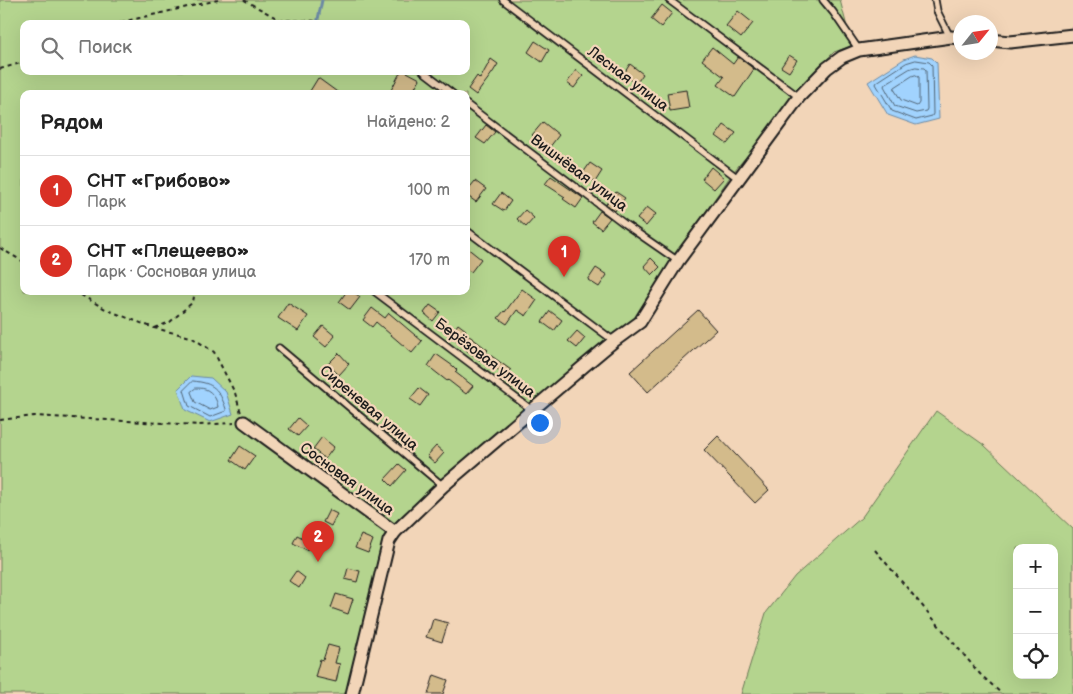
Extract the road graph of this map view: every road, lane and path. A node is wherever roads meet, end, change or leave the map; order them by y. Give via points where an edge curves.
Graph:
1 (218, 0) edge
2 (244, 0) edge
3 (502, 0) edge
4 (669, 0) edge
5 (823, 0) edge
6 (935, 0) edge
7 (130, 20) edge
8 (280, 20) edge
9 (953, 34) edge
10 (1073, 35) edge
11 (953, 38) edge
12 (998, 41) edge
13 (859, 50) junction
14 (20, 63) edge
15 (0, 69) edge
16 (428, 75) edge
17 (448, 90) edge
18 (799, 97) junction
19 (470, 107) edge
20 (739, 178) junction
21 (470, 233) edge
22 (0, 248) edge
23 (20, 260) edge
24 (678, 261) junction
25 (81, 295) edge
26 (194, 295) edge
27 (379, 295) edge
28 (154, 328) junction
29 (614, 341) junction
30 (279, 348) dead end
31 (532, 410) junction
32 (0, 420) edge
33 (244, 422) junction
34 (443, 486) junction
35 (395, 532) junction
36 (875, 550) dead end
37 (352, 694) edge
38 (1002, 694) edge

1 - 7 path
2 - 8 path
3 - 20 lane, Лесная улица
4 - 18 lane
5 - 13 lane
6 - 9 lane via 937,11
10 - 12 street
11 - 13 street
13 - 18 street via 827,68
14 - 15 path
16 - 17 lane
18 - 20 street
19 - 24 lane, Вишнёвая улица
20 - 24 street
21 - 29 lane
22 - 23 path
24 - 29 street via 640,322
25 - 28 path via 107,310
26 - 28 path via 193,302 170,322
27 - 31 lane, Берёзовая улица
28 - 33 path via 190,337 214,352 235,392
29 - 31 street
30 - 34 lane, Сиреневая улица
31 - 34 street
32 - 33 path via 34,416 199,425
33 - 35 street, Сосновая улица
34 - 35 street
35 - 37 street, Сосновая улица via 389,541
36 - 38 path via 980,674

